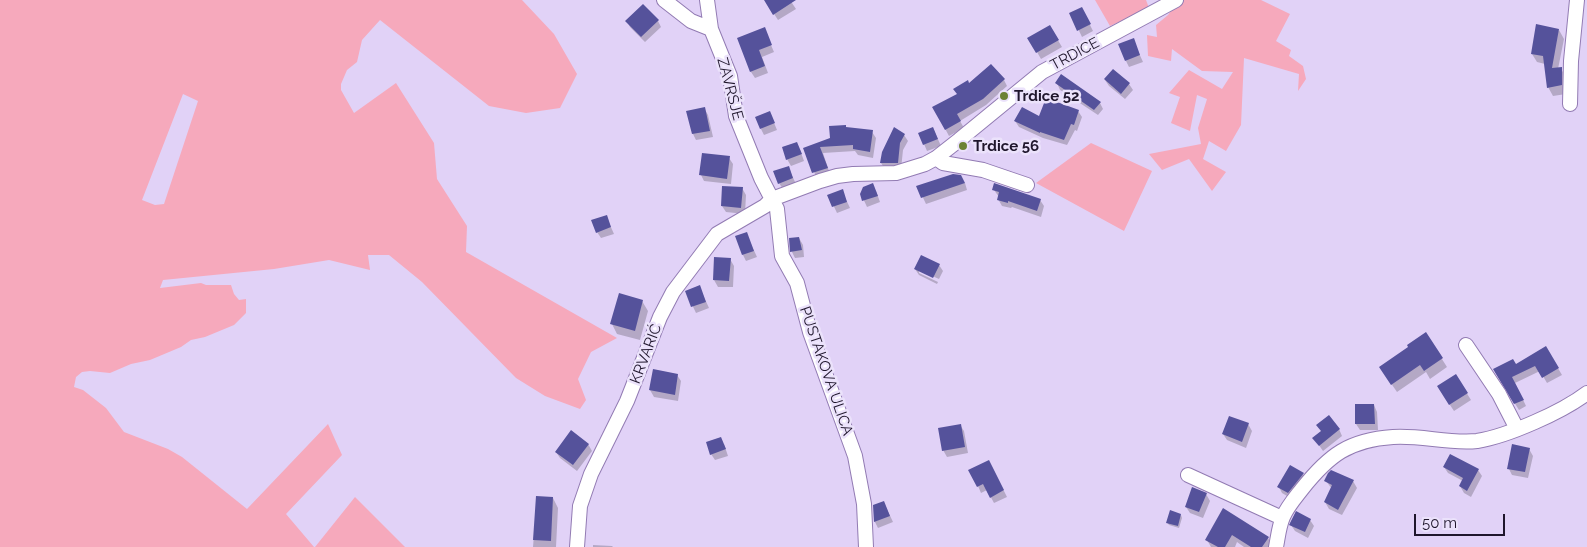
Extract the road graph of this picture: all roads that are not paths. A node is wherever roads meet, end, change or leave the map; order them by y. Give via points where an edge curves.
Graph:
1 (664, 0) edge
2 (707, 0) edge
3 (1176, 0) edge
4 (1577, 0) edge
5 (710, 29) junction
6 (1570, 104) dead end
7 (936, 158) junction
8 (1027, 185) dead end
9 (772, 199) junction
10 (1466, 345) dead end
11 (1587, 393) edge
12 (1517, 428) junction
13 (1188, 475) dead end
14 (1282, 518) junction
15 (577, 547) edge
16 (866, 547) edge
17 (1276, 547) edge

1 - 5 street via 691,21
2 - 5 street, ZAVRŠJE
3 - 7 street, TRDICE via 1042,72
4 - 6 street
5 - 9 street, ZAVRŠJE via 730,76 736,116
7 - 8 street via 943,163 983,170
7 - 9 street, TRDICE via 896,172 837,176
9 - 15 street, KRVARIĆ via 717,234 673,292 627,401 591,474 580,506
9 - 16 street, PUSTAKOVA ULICA via 779,217 782,256 797,283 810,332 855,456 864,504
10 - 12 street
11 - 12 street via 1567,407
12 - 14 street via 1501,435 1464,442 1393,437 1352,445 1322,465
13 - 14 street
14 - 17 street

